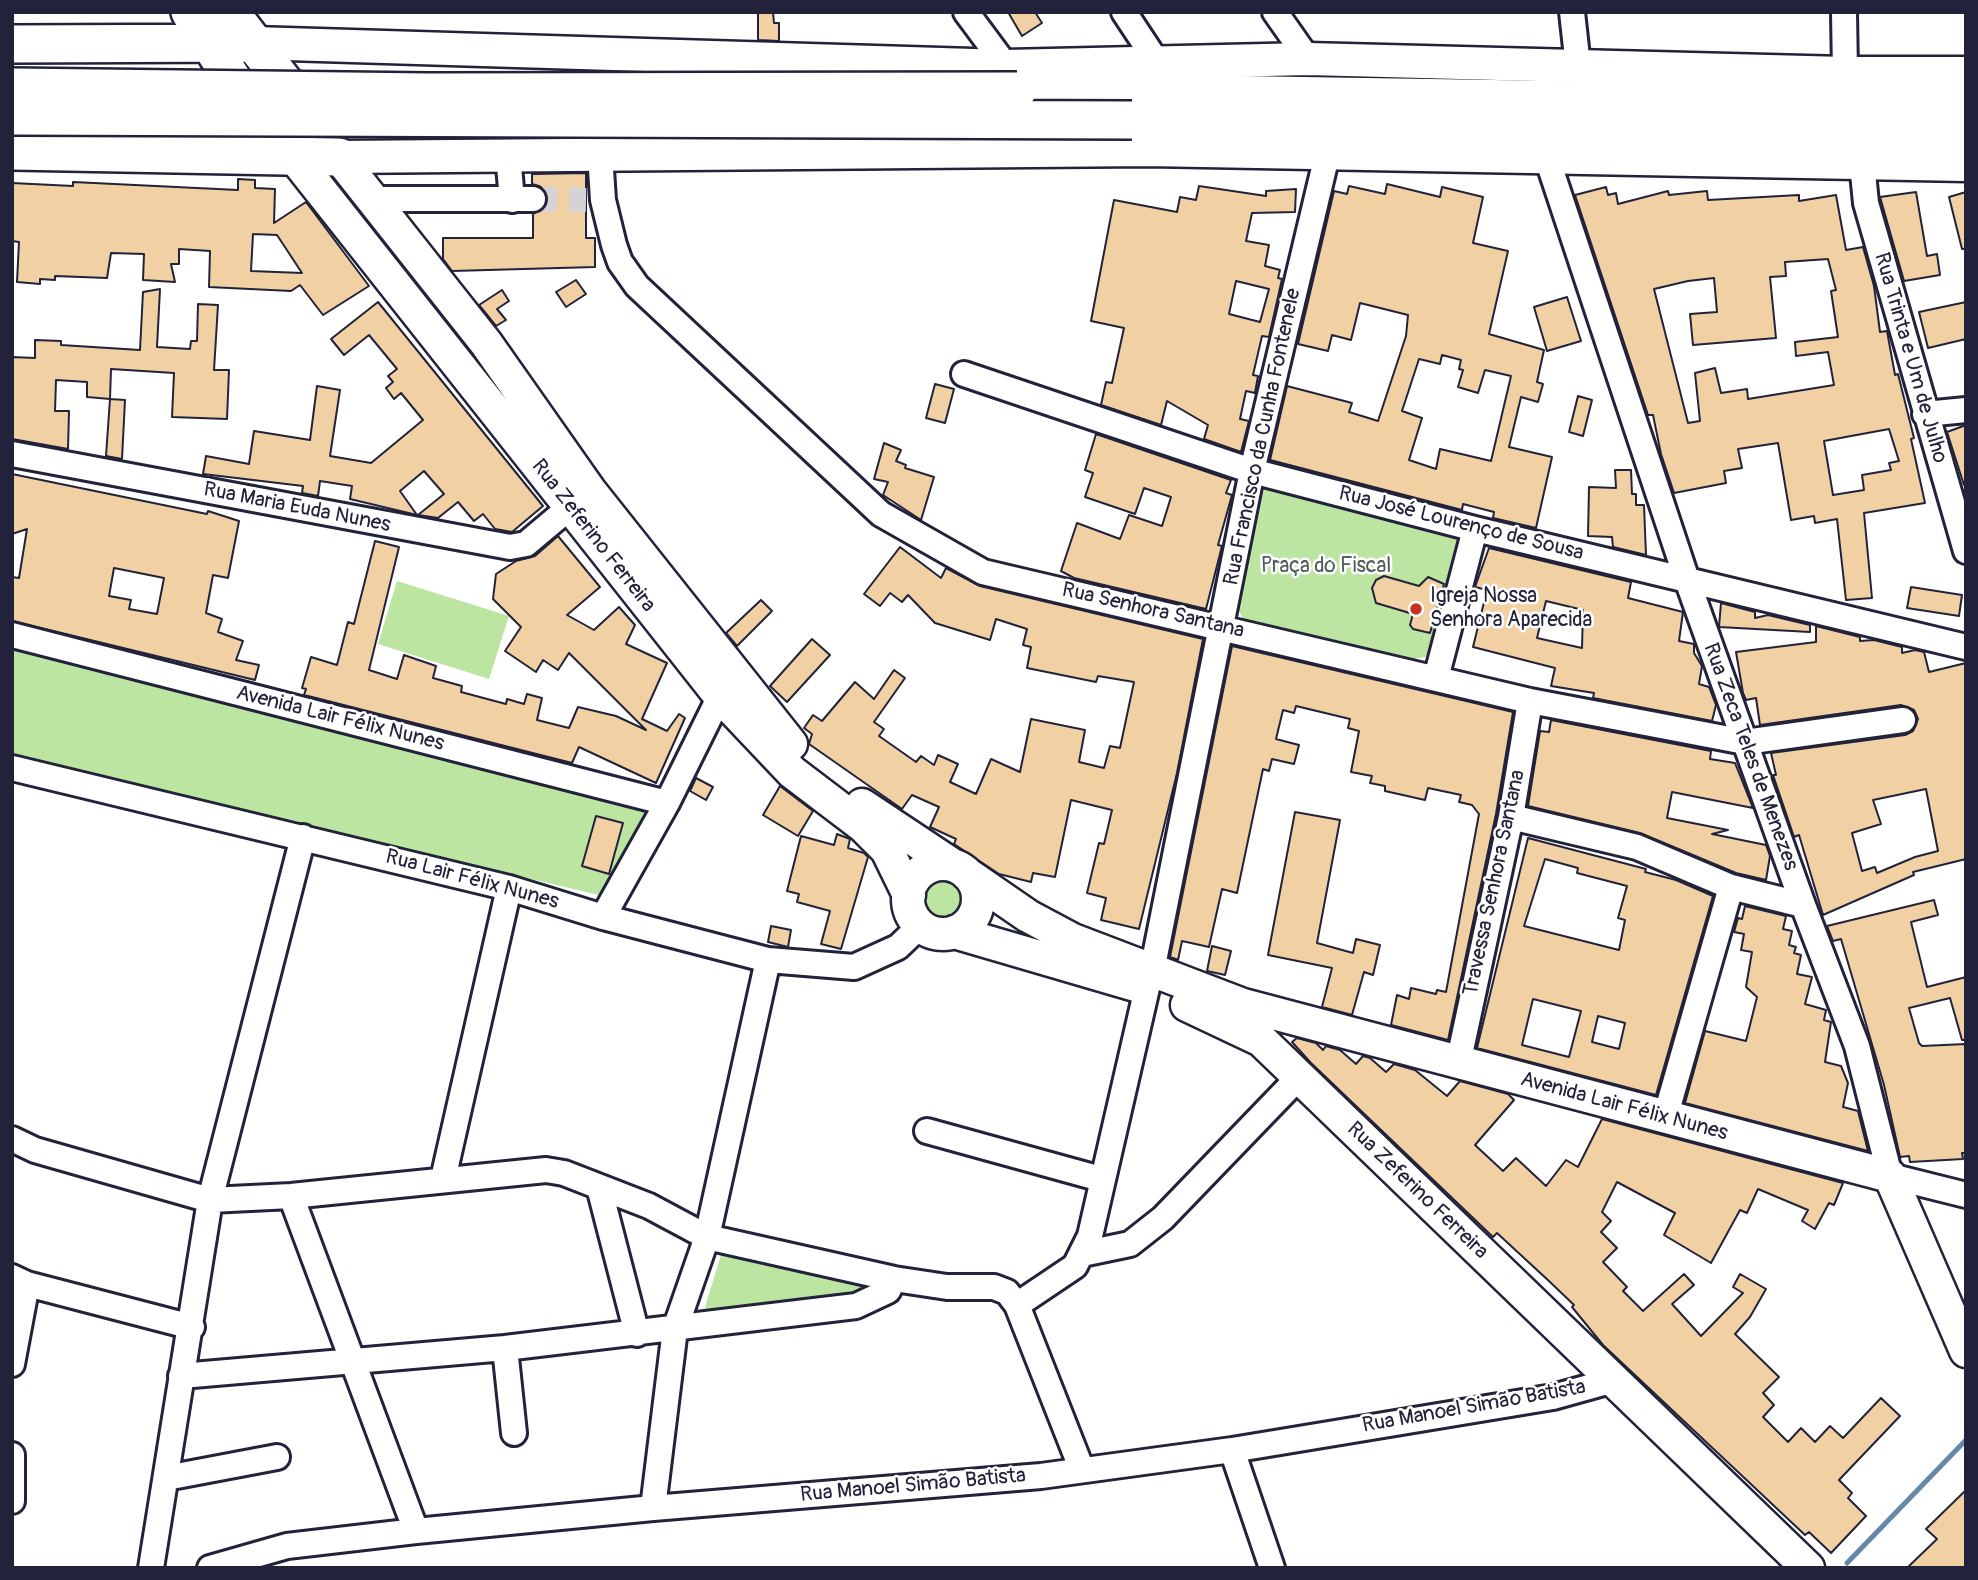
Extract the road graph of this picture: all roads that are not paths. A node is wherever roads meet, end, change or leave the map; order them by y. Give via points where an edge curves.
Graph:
1 (230, 12) edge
2 (966, 12) edge
3 (1124, 12) edge
4 (1275, 12) edge
5 (1572, 12) edge
6 (1844, 12) edge
7 (199, 27) edge
8 (254, 43) junction
9 (12, 44) edge
10 (1308, 59) junction
11 (1157, 62) junction
12 (1578, 65) junction
13 (1966, 72) edge
14 (1845, 73) junction
15 (1012, 78) junction
16 (12, 87) edge
17 (1956, 102) edge
18 (12, 116) edge
19 (1966, 137) edge
20 (12, 151) edge
21 (1328, 151) junction
22 (600, 154) junction
23 (508, 155) junction
24 (294, 157) junction
25 (339, 157) junction
26 (1547, 158) junction
27 (1862, 163) junction
28 (1966, 165) edge
29 (371, 199) junction
30 (486, 343) junction
31 (461, 365) junction
32 (964, 374) dead end
33 (1966, 410) edge
34 (1925, 414) junction
35 (12, 454) edge
36 (1252, 471) junction
37 (570, 507) junction
38 (1475, 529) junction
39 (1966, 551) edge
40 (1686, 578) junction
41 (1222, 626) junction
42 (12, 635) edge
43 (1966, 647) edge
44 (1436, 678) junction
45 (720, 696) junction
46 (1530, 701) junction
47 (1903, 720) dead end
48 (1745, 742) junction
49 (12, 768) edge
50 (667, 803) junction
51 (1511, 817) junction
52 (303, 837) junction
53 (961, 870) junction
54 (509, 887) junction
55 (1731, 887) junction
56 (909, 895) junction
57 (1803, 905) junction
58 (603, 917) junction
59 (920, 926) junction
60 (954, 932) junction
61 (768, 960) junction
62 (1149, 979) junction
63 (1283, 1014) junction
64 (1261, 1041) junction
65 (1458, 1064) junction
66 (1299, 1077) junction
67 (1665, 1118) junction
68 (928, 1131) dead end
69 (12, 1139) edge
70 (1890, 1176) junction
71 (443, 1179) junction
72 (1101, 1179) junction
73 (599, 1187) junction
74 (1966, 1195) edge
75 (291, 1196) junction
76 (210, 1200) junction
77 (707, 1237) junction
78 (1082, 1254) junction
79 (894, 1279) junction
80 (20, 1280) edge
81 (1017, 1306) junction
82 (192, 1327) junction
83 (675, 1329) junction
84 (637, 1334) junction
85 (505, 1348) junction
86 (1966, 1351) edge
87 (351, 1362) junction
88 (12, 1364) edge
89 (181, 1376) junction
90 (1614, 1380) junction
91 (513, 1433) dead end
92 (1232, 1450) junction
93 (12, 1455) edge
94 (278, 1457) dead end
95 (1082, 1470) junction
96 (166, 1478) junction
97 (12, 1501) edge
98 (653, 1508) junction
99 (416, 1531) junction
100 (151, 1568) edge
101 (210, 1568) edge
102 (1272, 1568) edge
103 (1808, 1568) edge

1 - 8 highway
2 - 15 street
3 - 11 street
4 - 10 street
5 - 12 street
6 - 14 street
7 - 8 highway
7 - 9 highway
7 - 24 highway via 236,85
8 - 15 main road
8 - 25 highway
10 - 11 main road
10 - 12 main road
11 - 15 main road
12 - 14 main road
13 - 14 main road
15 - 16 highway, bridge via 416,92
15 - 17 highway
18 - 19 highway, bridge via 1132,120
20 - 24 highway
21 - 22 main road
21 - 26 main road
21 - 36 street, Rua Francisco da Cunha Fontenele
22 - 23 main road
22 - 41 street, Rua Senhora Santana via 594,200 621,262 637,286 881,514 983,572
23 - 25 main road
23 - 29 street via 522,200
24 - 25 highway
24 - 31 main road, Rua Zeferino Ferreira
25 - 29 main road, Rua Zeferino Ferreira
26 - 27 main road
26 - 40 street, Rua Zeca Teles de Menezes
27 - 28 main road
27 - 34 street, Rua Trinta e Um de Julho via 1866,204
29 - 30 main road, Rua Zeferino Ferreira
30 - 31 main road
30 - 53 main road, Rua Zeferino Ferreira via 590,491 800,756 873,814
31 - 37 main road, Rua Zeferino Ferreira
32 - 36 street, Rua José Lourenço de Sousa
33 - 34 street
34 - 39 street, Rua Trinta e Um de Julho
35 - 37 street, Rua Maria Euda Nunes via 510,547 526,544
36 - 38 street, Rua José Lourenço de Sousa
36 - 41 street, Rua Francisco da Cunha Fontenele
37 - 45 main road, Rua Zeferino Ferreira
38 - 40 street, Rua José Lourenço de Sousa
38 - 44 street
40 - 43 street, Rua José Lourenço de Sousa
40 - 48 street, Rua Zeca Teles de Menezes
41 - 44 street, Rua Senhora Santana
41 - 62 street, Rua Francisco da Cunha Fontenele
42 - 50 street, Avenida Lair Félix Nunes
44 - 46 street, Rua Senhora Santana
45 - 50 street
45 - 56 main road, Rua Zeferino Ferreira via 792,772 887,850
46 - 48 street, Rua Senhora Santana
46 - 51 street, Travessa Senhora Santana
47 - 48 street, Rua Senhora Santana
48 - 57 street, Rua Zeca Teles de Menezes
49 - 52 street, Rua Lair Félix Nunes
50 - 58 street
51 - 55 street via 1637,847
51 - 65 street, Travessa Senhora Santana
52 - 54 street, Rua Lair Félix Nunes
52 - 76 street
53 - 56 main road via 934,866 924,870
53 - 60 main road via 978,895 977,907 973,918
53 - 62 main road, Rua Zeferino Ferreira via 1028,916
54 - 58 street, Rua Lair Félix Nunes
54 - 71 street
55 - 57 street
55 - 67 street
56 - 59 main road via 913,917
57 - 70 street, Rua Zeca Teles de Menezes via 1857,1046
58 - 61 street, Rua Lair Félix Nunes
59 - 60 main road via 941,934
59 - 61 street, Rua Lair Félix Nunes via 898,947 855,967
60 - 62 main road, Rua Zeferino Ferreira
61 - 77 street
62 - 63 main road, Rua Zeferino Ferreira
62 - 64 main road, Rua Zeferino Ferreira
62 - 72 street, Rua Francisco da Cunha Fontenele
63 - 64 main road via 1271,1020
63 - 65 main road, Avenida Lair Félix Nunes
64 - 66 main road, Rua Zeferino Ferreira
65 - 67 main road, Avenida Lair Félix Nunes
66 - 78 street via 1163,1218 1130,1244
66 - 90 main road, Rua Zeferino Ferreira
67 - 70 main road, Avenida Lair Félix Nunes
68 - 72 street
69 - 76 street via 35,1150
70 - 74 street, Avenida Lair Félix Nunes
70 - 86 main road, Rua Zeca Teles de Menezes
71 - 73 street via 546,1170
71 - 75 street
72 - 78 street, Rua Francisco da Cunha Fontenele
73 - 77 street via 649,1206
73 - 84 street
75 - 76 street
75 - 87 street
76 - 82 street
77 - 79 street
77 - 83 street
78 - 81 street via 1075,1266
79 - 81 street via 947,1287 994,1287 1007,1292
79 - 83 street via 888,1291 856,1306
80 - 82 street
80 - 88 street
81 - 95 street
82 - 89 street
83 - 84 street
83 - 98 street
84 - 85 street
85 - 87 street
85 - 91 street
87 - 89 street
87 - 99 street
89 - 96 street
90 - 92 street, Rua Manoel Simão Batista via 1553,1397
90 - 103 main road, Rua Zeferino Ferreira
92 - 95 street, Rua Manoel Simão Batista
92 - 102 street
93 - 97 street
94 - 96 street
95 - 98 street, Rua Manoel Simão Batista
96 - 100 street
98 - 99 street, Rua Manoel Simão Batista
99 - 101 street, Rua Manoel Simão Batista via 287,1546

